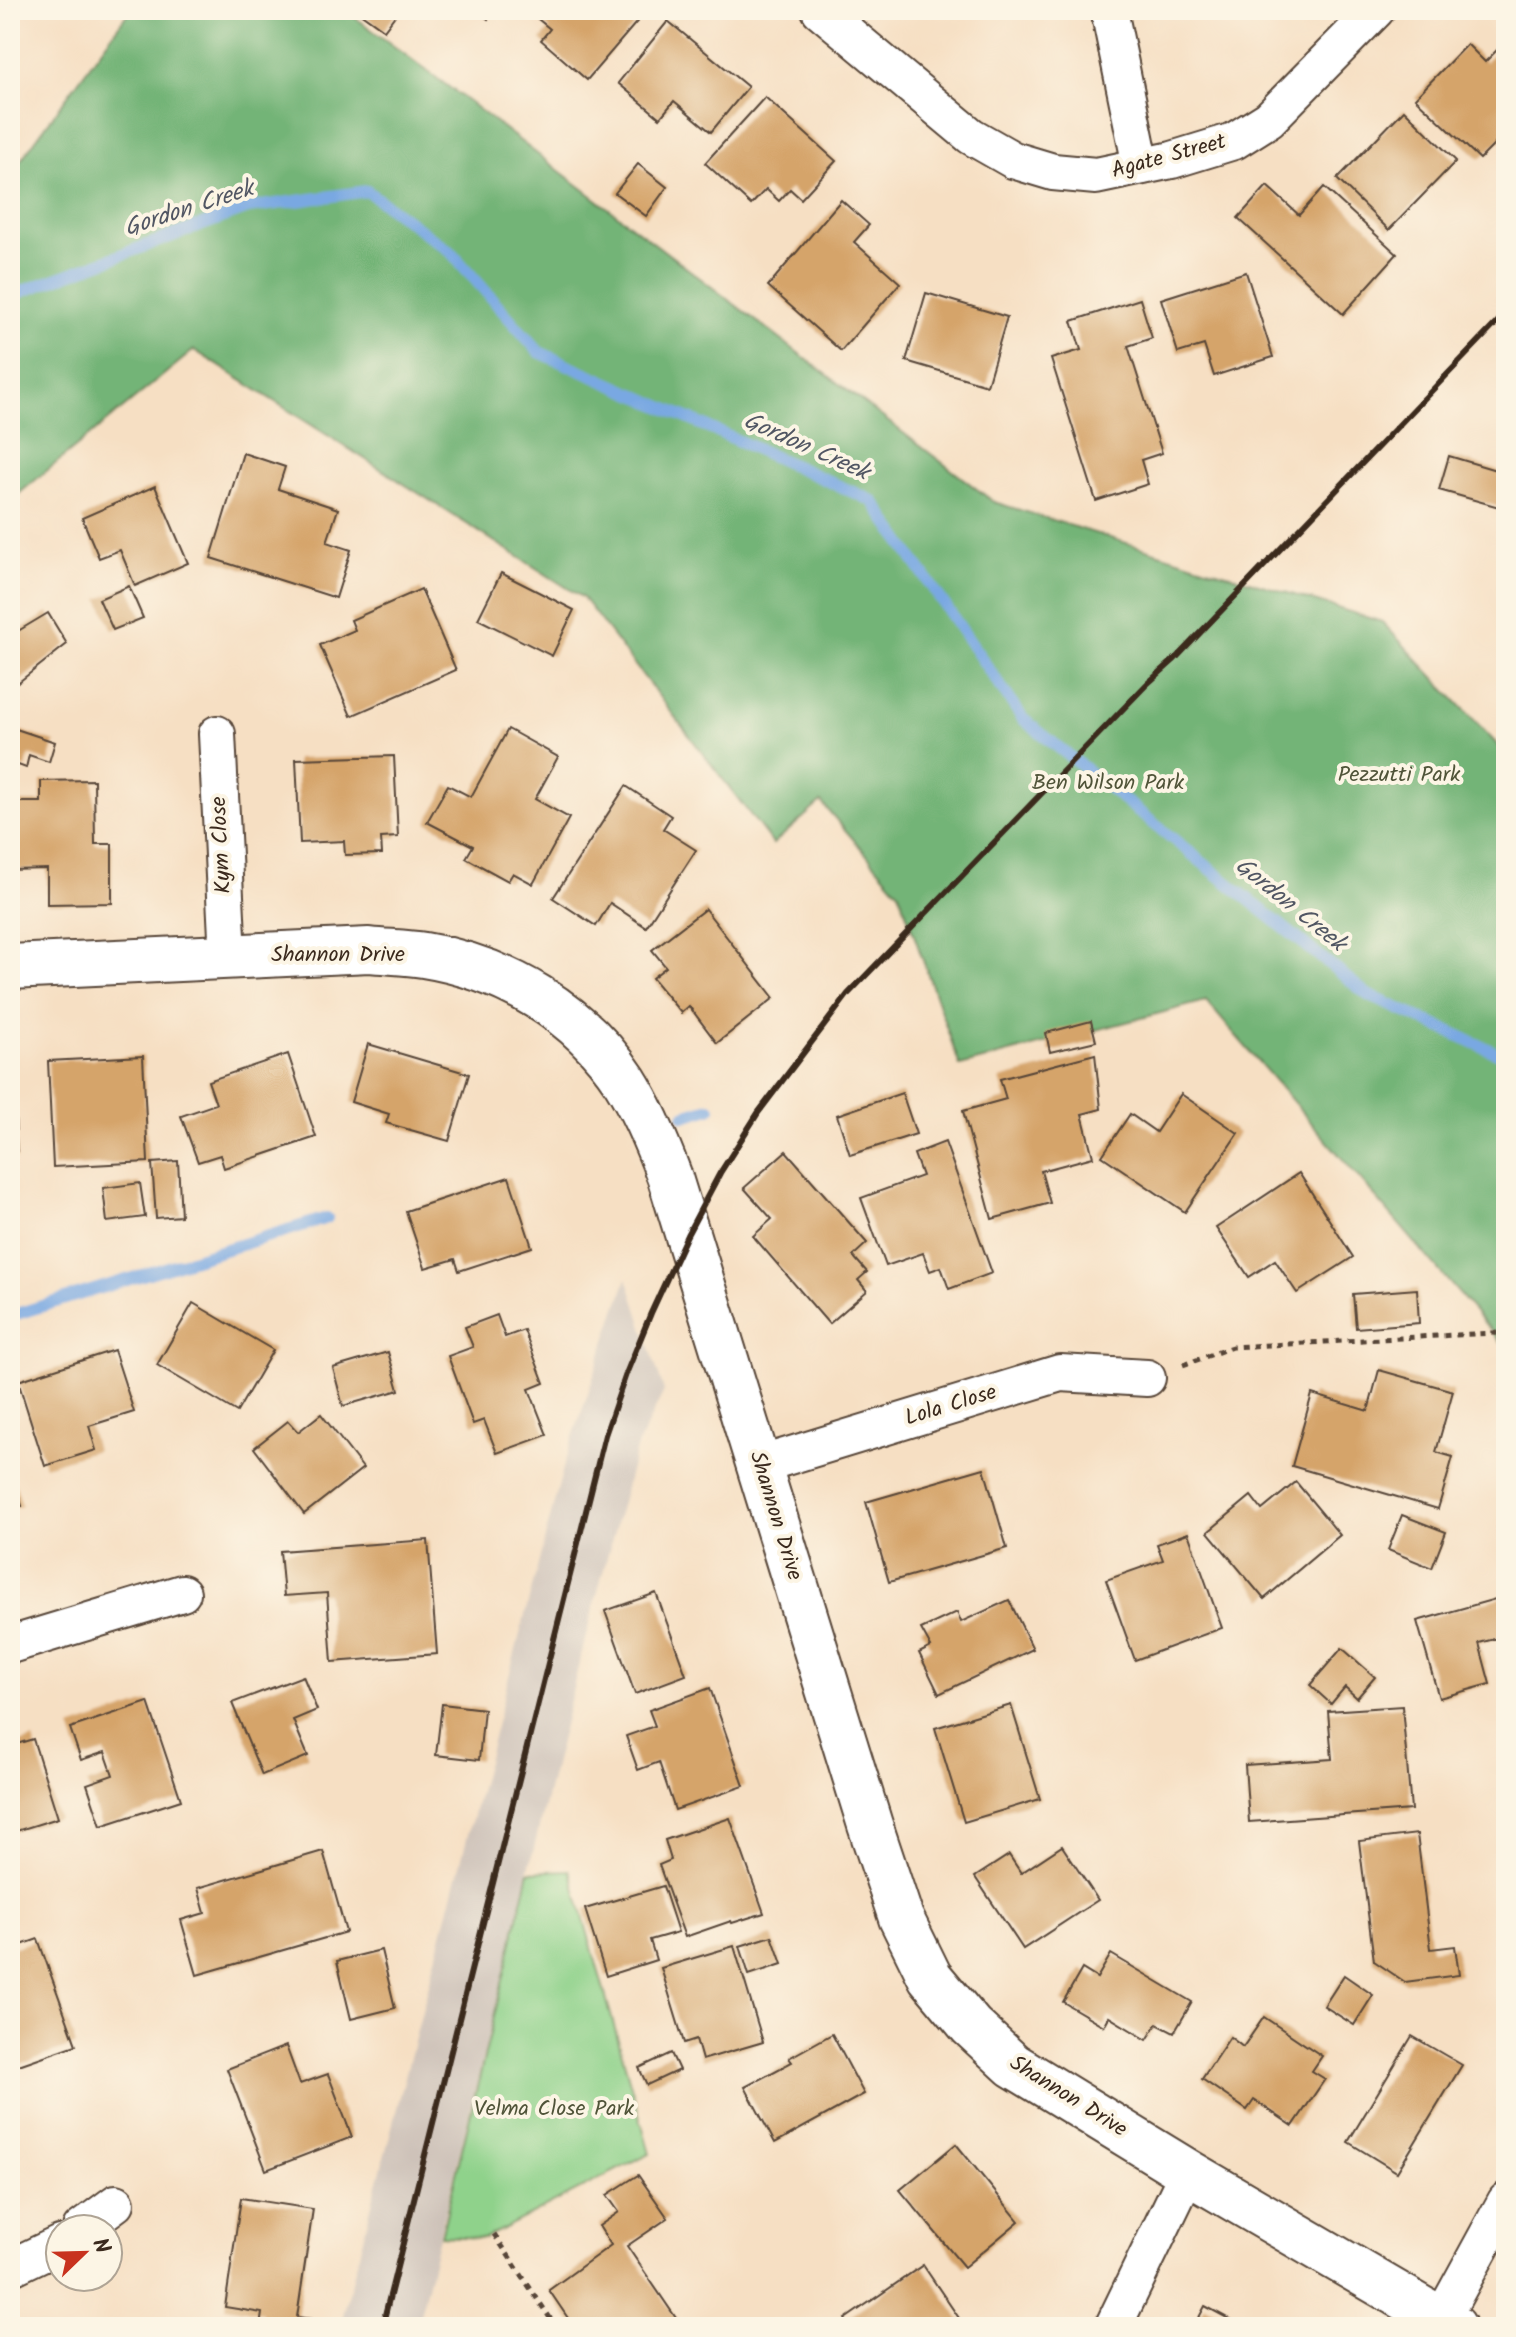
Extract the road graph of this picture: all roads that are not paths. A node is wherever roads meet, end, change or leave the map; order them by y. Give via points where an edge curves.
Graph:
1 (820, 10) edge
2 (1109, 10) edge
3 (1376, 10) edge
4 (1141, 166) junction
5 (217, 734) dead end
6 (228, 957) junction
7 (10, 967) edge
8 (1147, 1378) road end
9 (759, 1465) junction
10 (182, 1593) dead end
11 (10, 1645) edge
12 (1188, 2172) junction
13 (1506, 2201) edge
14 (116, 2203) dead end
15 (103, 2213) edge
16 (44, 2252) edge
17 (10, 2268) edge
18 (1447, 2324) edge
19 (1113, 2327) edge

1 - 4 street, Agate Street via 971,136 1013,160 1053,172 1096,176
2 - 4 street
3 - 4 street, Agate Street via 1269,119 1234,141
5 - 6 street, Kym Close
6 - 7 street, Shannon Drive
6 - 9 street, Shannon Drive via 369,950 423,954 508,979 576,1025 624,1079 658,1144
8 - 9 street, Lola Close via 1060,1373
9 - 12 street, Shannon Drive via 901,1918 930,1977 1013,2065
10 - 11 street
12 - 18 street, Shannon Drive
12 - 19 street
13 - 18 street
14 - 15 street
16 - 17 street

